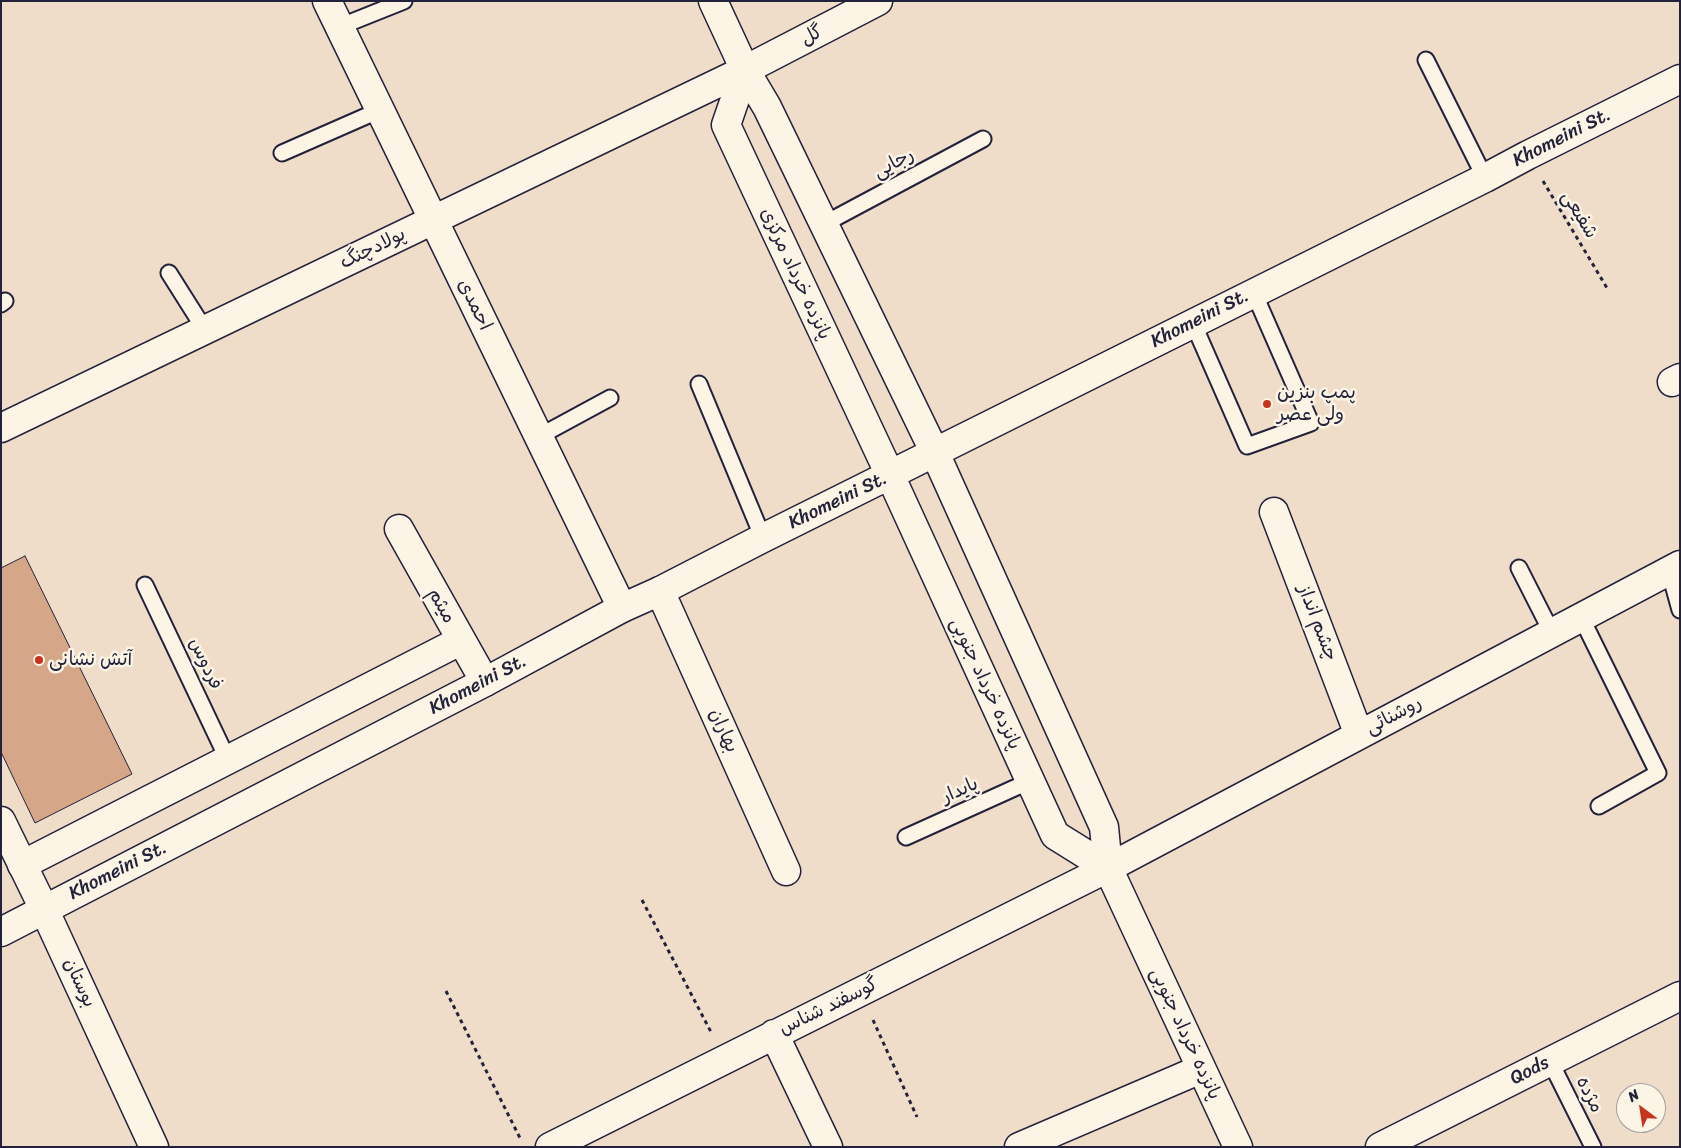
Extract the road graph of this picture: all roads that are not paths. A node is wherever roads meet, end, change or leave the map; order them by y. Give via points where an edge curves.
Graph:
1 (327, 1) edge
2 (404, 1) edge
3 (713, 1) edge
4 (878, 1) edge
5 (339, 26) junction
6 (1426, 60) dead end
7 (745, 70) junction
8 (1680, 78) edge
9 (380, 110) junction
10 (983, 139) dead end
11 (282, 153) dead end
12 (1485, 178) junction
13 (433, 220) junction
14 (824, 224) junction
15 (169, 273) dead end
16 (1254, 293) junction
17 (1194, 323) junction
18 (205, 330) junction
19 (699, 384) dead end
20 (610, 398) dead end
21 (1, 428) edge
22 (538, 437) junction
23 (935, 453) junction
24 (890, 475) junction
25 (1274, 512) dead end
26 (398, 529) dead end
27 (763, 538) junction
28 (1519, 568) dead end
29 (1674, 568) edge
30 (145, 584) dead end
31 (660, 591) junction
32 (622, 608) junction
33 (1680, 610) edge
34 (1581, 617) junction
35 (1552, 632) junction
36 (460, 641) junction
37 (484, 682) junction
38 (1359, 735) junction
39 (228, 760) junction
40 (1030, 781) junction
41 (1599, 806) dead end
42 (1, 820) edge
43 (906, 836) dead end
44 (22, 865) junction
45 (1108, 868) junction
46 (786, 871) dead end
47 (44, 909) junction
48 (1, 932) edge
49 (1680, 996) edge
50 (774, 1034) junction
51 (1550, 1061) junction
52 (1201, 1069) junction
53 (1393, 1144) edge
54 (154, 1147) edge
55 (550, 1147) edge
56 (828, 1147) edge
57 (1019, 1147) edge
58 (1238, 1147) edge
59 (1593, 1147) edge

1 - 5 street, احمدی
2 - 5 lane
3 - 7 street
4 - 7 street, گل
5 - 9 street, احمدی
6 - 12 lane
7 - 13 street, پولادچنگ
7 - 14 street via 767,107
7 - 24 street, پانزده خرداد مرکزی via 726,126
8 - 12 street, Khomeini St.
9 - 11 lane
9 - 13 street, احمدی
10 - 14 lane, رجایی
12 - 16 street, Khomeini St.
13 - 18 street, پولادچنگ
13 - 22 street, احمدی
14 - 23 street
15 - 18 lane
16 - 17 street, Khomeini St.
16 - 17 lane via 1311,423 1247,446
17 - 23 street, Khomeini St.
18 - 21 street, پولادچنگ
19 - 27 lane
20 - 22 lane
22 - 32 street, احمدی
23 - 24 street, Khomeini St.
23 - 45 street, پانزده خرداد جنوبی via 1104,827
24 - 27 street, Khomeini St.
24 - 40 street, پانزده خرداد جنوبی
25 - 38 street, چشم انداز
26 - 36 street, میثم
27 - 31 street, Khomeini St.
28 - 35 lane
29 - 33 lane
29 - 34 street, روشنائی
30 - 39 lane, فردوس
31 - 32 street, Khomeini St.
31 - 46 street, بهاران
32 - 37 street, Khomeini St.
34 - 35 street, روشنائی
34 - 41 lane via 1658,773
35 - 38 street, روشنائی
36 - 37 street, میثم
36 - 39 street
37 - 47 street, Khomeini St.
38 - 45 street, روشنائی
39 - 44 street
40 - 43 lane, پایدار
40 - 45 street, پانزده خرداد جنوبی via 1054,835
42 - 44 street, بوستان
44 - 47 street, بوستان
45 - 50 street, گوسفند شناس
45 - 52 street, پانزده خرداد جنوبی
47 - 48 street, Khomeini St.
47 - 54 street, بوستان
49 - 51 street, Qods
50 - 55 street, گوسفند شناس
50 - 56 street
51 - 53 street, Qods
51 - 59 lane, مژده
52 - 57 street
52 - 58 street, پانزده خرداد جنوبی

